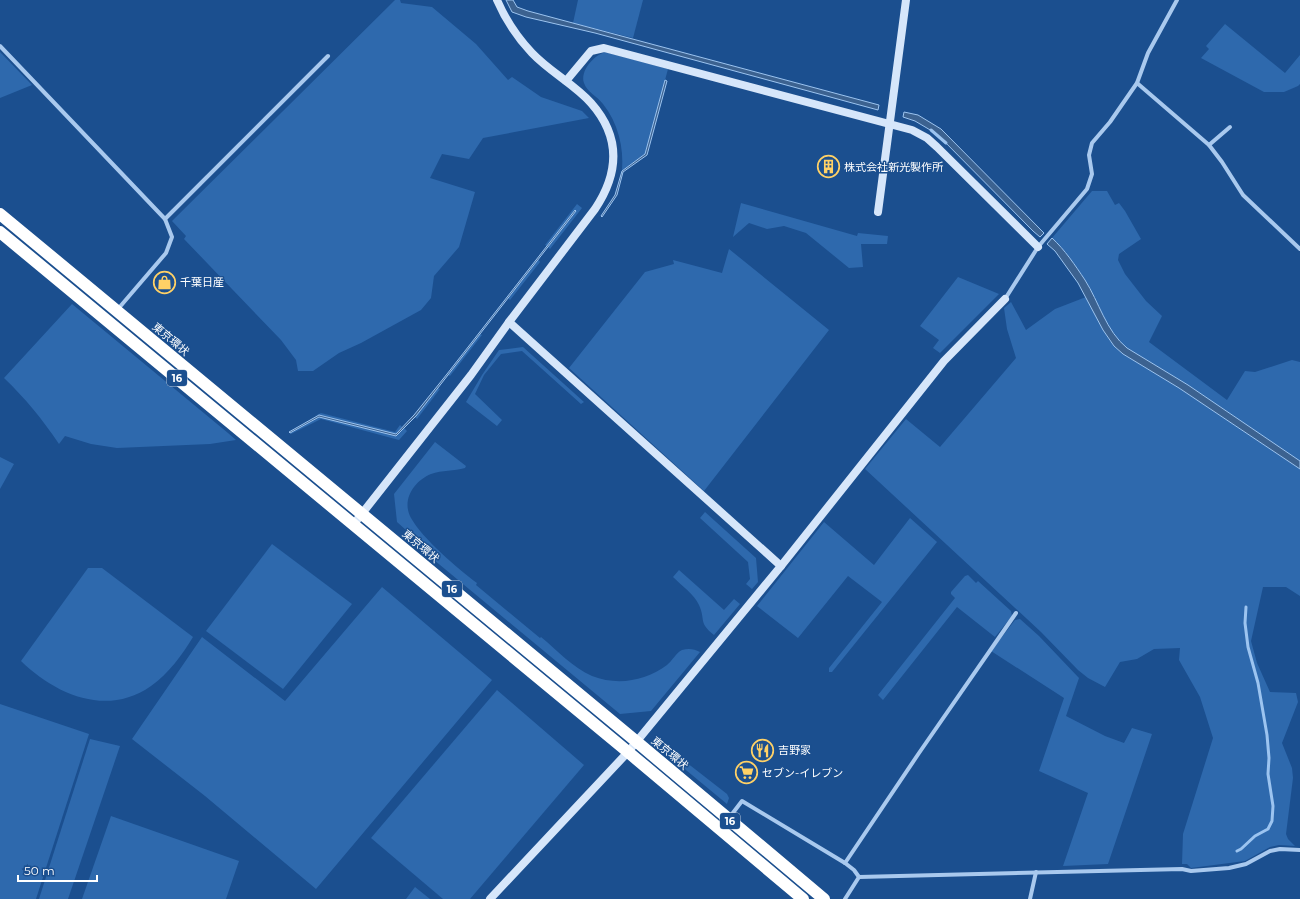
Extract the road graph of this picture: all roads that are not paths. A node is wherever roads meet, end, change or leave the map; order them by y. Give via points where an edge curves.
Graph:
1 (497, 0) edge
2 (906, 0) edge
3 (1176, 0) edge
4 (0, 46) edge
5 (328, 56) dead end
6 (566, 81) junction
7 (1137, 83) junction
8 (889, 124) junction
9 (1230, 126) dead end
10 (1209, 145) junction
11 (878, 212) dead end
12 (0, 214) edge
13 (165, 219) junction
14 (0, 232) edge
15 (1038, 247) junction
16 (1300, 249) edge
17 (1005, 299) joint
18 (117, 311) junction
19 (508, 322) junction
20 (362, 514) junction
21 (353, 525) junction
22 (781, 566) junction
23 (1016, 612) dead end
24 (637, 742) junction
25 (628, 752) junction
26 (728, 819) junction
27 (1300, 850) edge
28 (845, 863) junction
29 (1036, 872) junction
30 (858, 877) junction
31 (490, 899) edge
32 (803, 899) edge
33 (824, 899) edge
34 (845, 899) edge
35 (1030, 899) edge

1 - 6 street via 514,34 533,55
2 - 8 street
3 - 7 street via 1148,53
4 - 13 street
5 - 13 street
6 - 8 street via 591,51 604,48
6 - 19 street via 590,102 604,120 612,143 614,162 611,176 595,209
7 - 10 street
7 - 15 street via 1092,143 1092,174 1087,189
8 - 11 street
8 - 15 street via 912,130 927,138
9 - 10 street
10 - 16 street via 1243,195
12 - 18 highway, 東京環状 / 16
13 - 18 street via 172,237 166,253
14 - 21 highway, 16
15 - 17 street
17 - 22 street via 944,361
18 - 20 highway, 東京環状 / 16
19 - 20 street via 472,375
19 - 22 street
20 - 21 street
20 - 24 highway, 東京環状 / 16
21 - 25 highway, 16
22 - 24 street
23 - 28 street
24 - 25 street
24 - 26 highway, 東京環状 / 16
25 - 31 street
25 - 32 highway, 16
26 - 28 street via 742,801
26 - 33 highway, 東京環状 / 16
27 - 29 street via 1280,849 1270,851 1246,864 1191,871 1182,869
28 - 30 street
29 - 30 street
29 - 35 street
30 - 34 street

